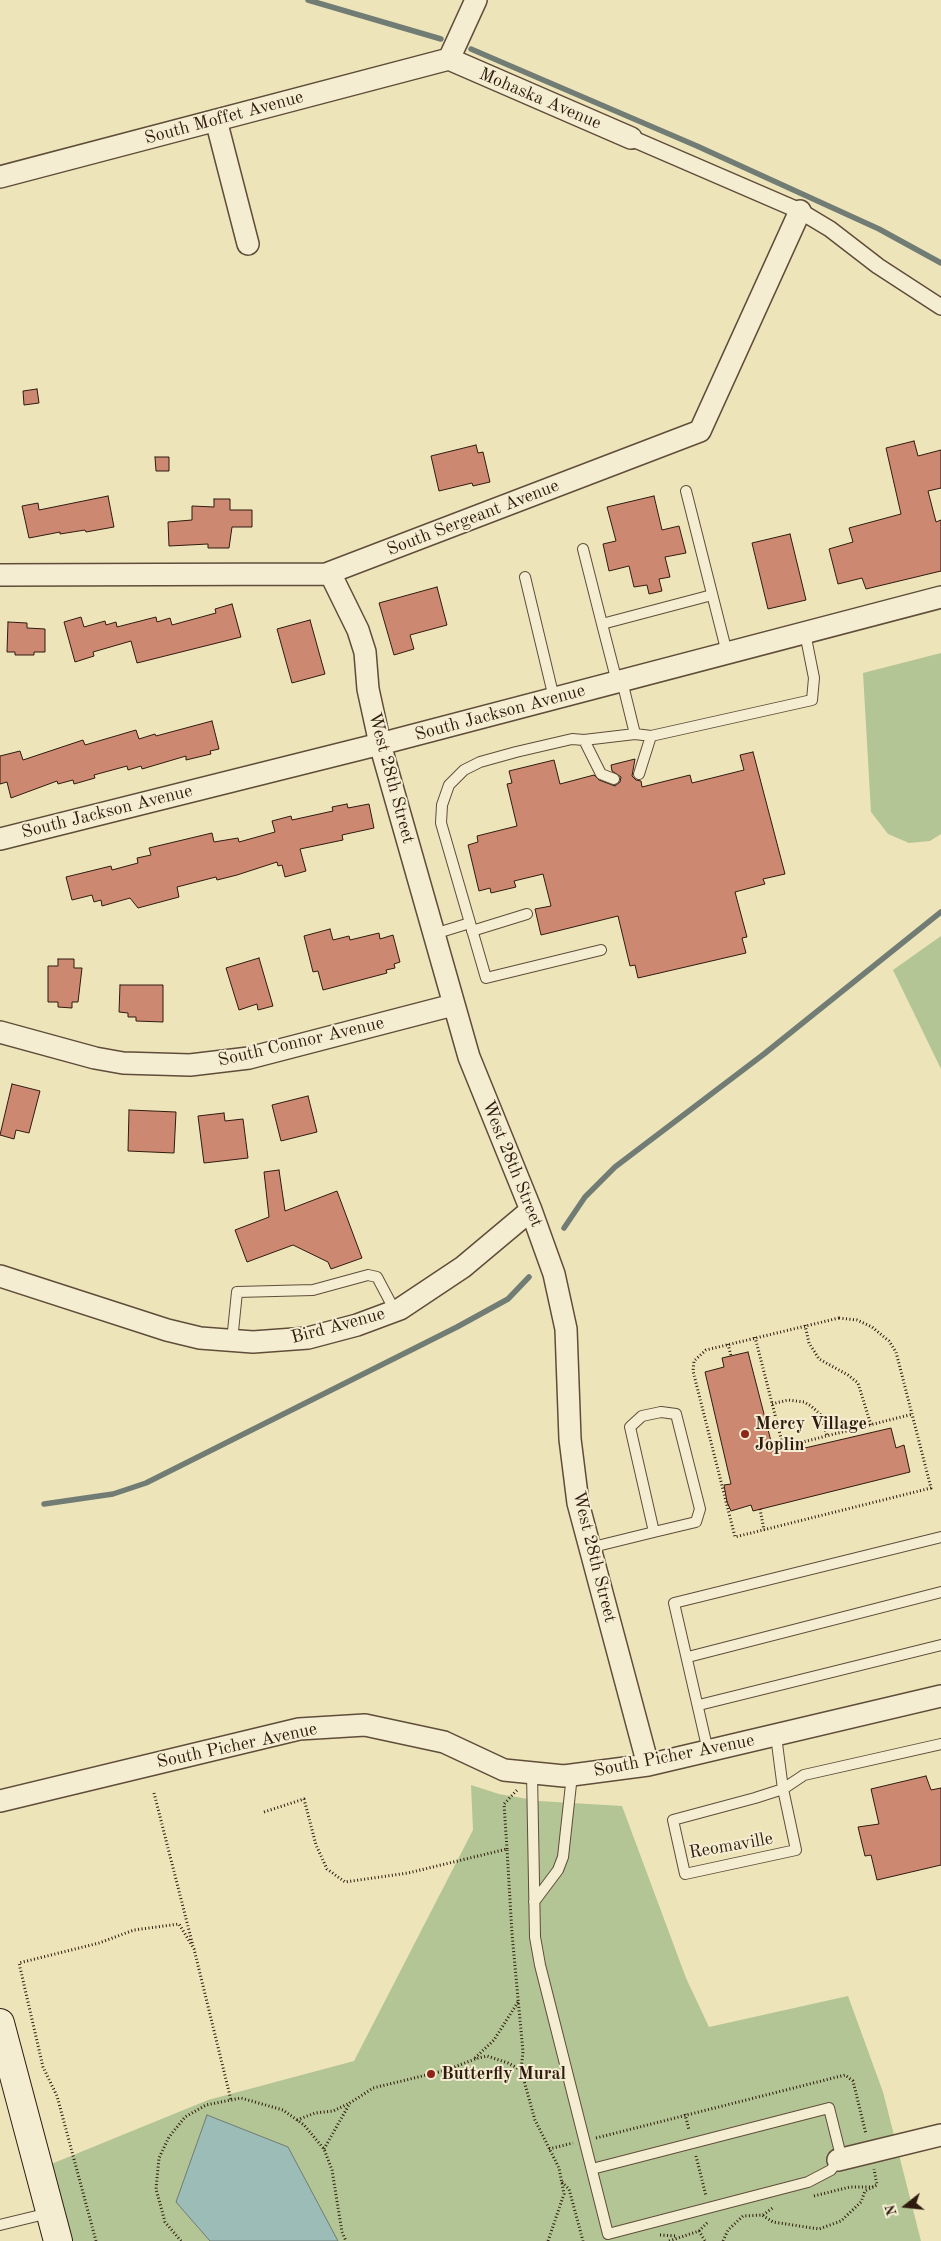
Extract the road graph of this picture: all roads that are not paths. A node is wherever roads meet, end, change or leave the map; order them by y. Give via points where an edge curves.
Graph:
1 (476, 0) edge
2 (449, 59) junction
3 (216, 120) junction
4 (631, 138) joint
5 (0, 176) edge
6 (800, 211) junction
7 (248, 244) dead end
8 (941, 306) edge
9 (686, 491) dead end
10 (582, 550) dead end
11 (330, 573) junction
12 (0, 575) edge
13 (525, 577) dead end
14 (712, 595) junction
15 (941, 598) edge
16 (602, 624) junction
17 (805, 633) junction
18 (727, 653) junction
19 (620, 681) junction
20 (554, 698) junction
21 (635, 734) junction
22 (651, 736) junction
23 (584, 740) junction
24 (380, 744) junction
25 (639, 774) dead end
26 (614, 779) dead end
27 (0, 839) edge
28 (527, 914) dead end
29 (471, 927) junction
30 (434, 934) junction
31 (602, 950) dead end
32 (454, 1005) junction
33 (0, 1032) edge
34 (532, 1210) junction
35 (0, 1276) edge
36 (394, 1311) junction
37 (232, 1341) junction
38 (654, 1532) junction
39 (941, 1536) edge
40 (589, 1548) junction
41 (941, 1592) edge
42 (941, 1645) edge
43 (688, 1657) junction
44 (941, 1696) edge
45 (699, 1705) junction
46 (776, 1736) junction
47 (941, 1744) edge
48 (708, 1751) junction
49 (648, 1765) junction
50 (532, 1773) junction
51 (572, 1775) junction
52 (783, 1789) junction
53 (0, 1801) edge
54 (534, 1902) junction
55 (0, 2023) edge
56 (8, 2086) edge
57 (941, 2135) edge
58 (838, 2160) junction
59 (592, 2169) junction
60 (50, 2213) junction
61 (0, 2225) edge
62 (58, 2241) edge

1 - 2 street
2 - 3 street, South Moffet Avenue
2 - 4 street, Mohaska Avenue
3 - 5 street, South Moffet Avenue
3 - 7 street
4 - 6 street
6 - 8 street via 830,228 878,266
6 - 11 street, South Sergeant Avenue via 700,431
9 - 14 lane
10 - 16 lane
11 - 12 street, South Sergeant Avenue
11 - 24 street, West 28th Street via 361,637
13 - 20 lane
14 - 16 lane
14 - 18 lane
15 - 17 street, South Jackson Avenue
16 - 19 lane
17 - 18 street, South Jackson Avenue
17 - 22 lane via 814,678 812,700
18 - 19 street, South Jackson Avenue
19 - 20 street, South Jackson Avenue
19 - 21 lane
20 - 24 street, South Jackson Avenue
21 - 22 lane
21 - 23 lane
22 - 25 lane
23 - 26 lane via 600,774
23 - 29 lane via 480,762 464,770 449,785 442,805 441,823
24 - 27 street, South Jackson Avenue
24 - 30 street, West 28th Street
28 - 29 lane
29 - 30 lane
29 - 31 lane via 486,978
30 - 32 street, West 28th Street
32 - 33 street, South Connor Avenue via 249,1058 200,1064 123,1063
32 - 34 street, West 28th Street via 468,1057
34 - 36 street, Bird Avenue via 432,1290
34 - 40 street, West 28th Street via 554,1274 566,1329 570,1439 578,1503
35 - 37 street, Bird Avenue via 167,1330
36 - 37 street, Bird Avenue via 308,1338
36 - 37 lane via 377,1278 368,1275 314,1290 237,1292
38 - 38 lane via 696,1522 700,1509 676,1414 661,1412 642,1416 630,1427
38 - 40 lane
39 - 43 lane via 674,1603
40 - 49 street, West 28th Street
41 - 43 lane
42 - 45 lane
43 - 45 lane
44 - 46 street, South Picher Avenue
45 - 48 lane
46 - 48 street, South Picher Avenue
46 - 52 lane, Reomaville
47 - 52 lane, Reomaville via 804,1775
48 - 49 street, South Picher Avenue
49 - 51 street, South Picher Avenue
50 - 51 street, South Picher Avenue
50 - 53 street, South Picher Avenue via 504,1770 444,1742 365,1725 299,1729
50 - 54 lane
51 - 54 lane via 563,1857 558,1870
52 - 52 lane, Reomaville via 796,1850 685,1874 672,1820
54 - 59 lane via 540,1965
55 - 56 main road
56 - 60 main road
57 - 58 street
58 - 59 lane via 840,2152 829,2108
58 - 59 lane via 831,2170 808,2182 608,2234
60 - 61 lane
60 - 62 main road

